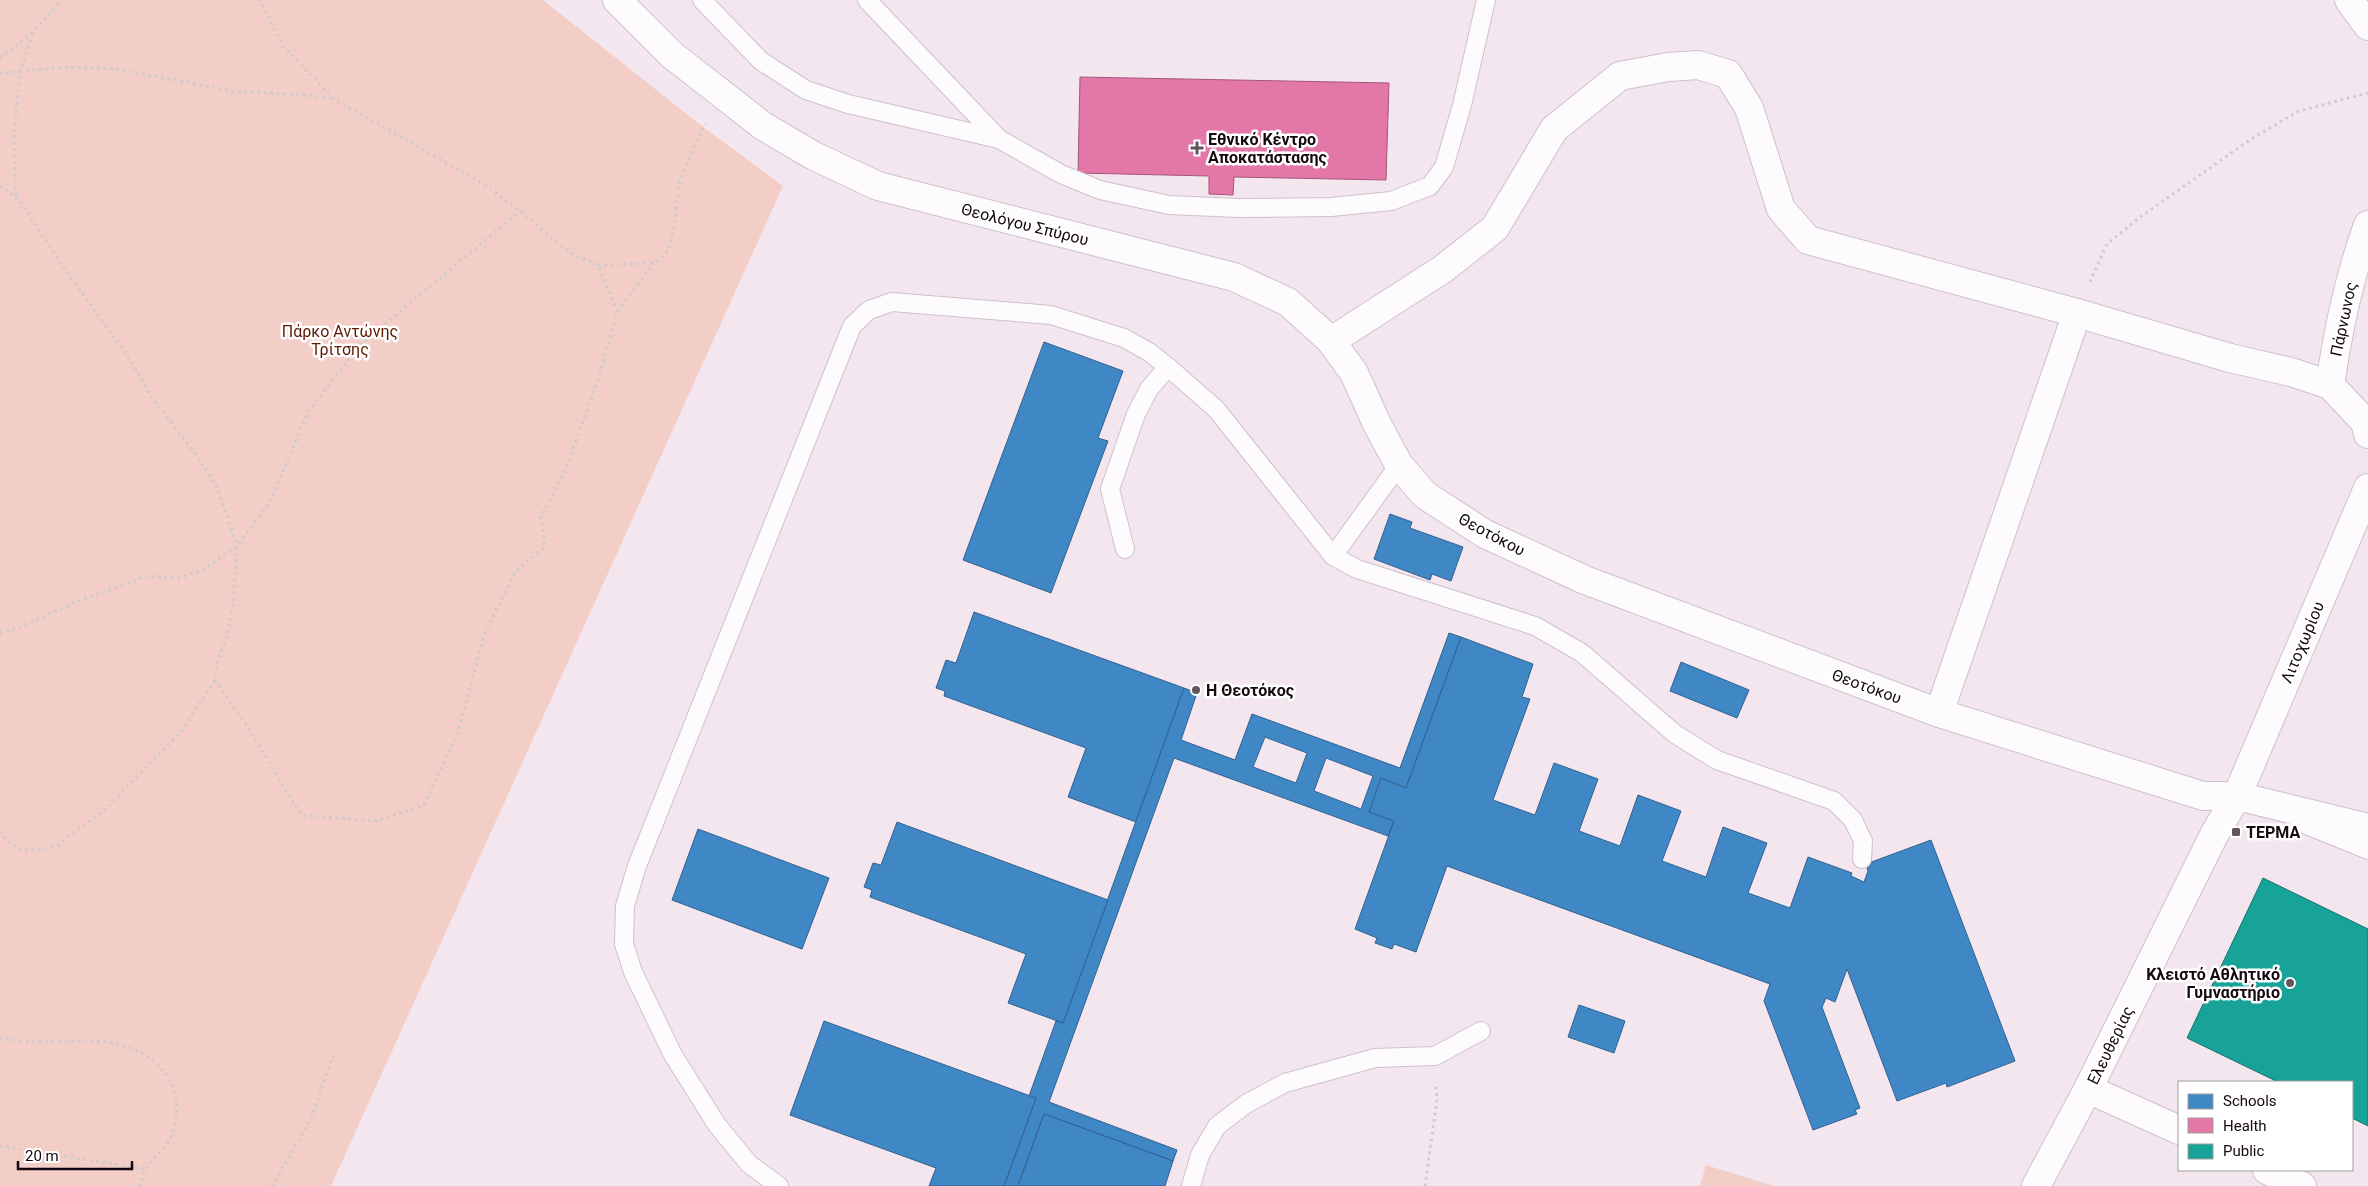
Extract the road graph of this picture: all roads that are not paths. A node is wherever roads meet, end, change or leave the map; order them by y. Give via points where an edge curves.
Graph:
1 (617, 0) edge
2 (702, 0) edge
3 (867, 0) edge
4 (1486, 0) edge
5 (2349, 0) edge
6 (2368, 26) edge
7 (998, 139) junction
8 (2368, 225) edge
9 (2077, 313) junction
10 (1331, 341) junction
11 (1168, 367) junction
12 (2330, 385) junction
13 (2368, 434) edge
14 (1399, 465) junction
15 (2368, 488) edge
16 (1125, 549) dead end
17 (1333, 556) junction
18 (1939, 713) junction
19 (2237, 796) junction
20 (2368, 828) edge
21 (2368, 850) edge
22 (1862, 859) dead end
23 (1481, 1031) dead end
24 (2088, 1089) junction
25 (2178, 1130) edge
26 (2268, 1171) edge
27 (779, 1186) edge
28 (1191, 1186) edge
29 (2036, 1186) edge
30 (2302, 1186) edge

1 - 10 street, Θεολόγου Σπύρου via 672,55 733,104 814,156 878,186 1234,277 1288,302
2 - 7 lane via 761,61 806,90 848,104
3 - 7 lane
4 - 7 lane via 1444,167 1430,186 1391,201 1331,207 1169,205 1100,190 1061,174
5 - 6 street
8 - 12 street, Πάρνωνος via 2342,312
9 - 10 street via 1808,240 1781,209 1749,108 1728,74 1698,65 1620,76 1554,129 1494,228 1443,269
9 - 12 street
9 - 18 street
10 - 14 street, Θεολόγου Σπύρου via 1354,373
11 - 16 lane via 1136,414 1110,489
11 - 17 lane via 1216,408
11 - 27 lane via 1124,338 1051,315 892,302 869,310 852,326 637,866 625,906 624,944 633,972 673,1054 717,1125 749,1164
12 - 13 street via 2365,422
14 - 17 lane
14 - 18 street, Θεοτόκου via 1424,495 1485,534 1585,580
15 - 19 street, Λιτοχωρίου
17 - 22 lane via 1357,569 1535,626 1582,653 1675,734 1717,760 1834,801 1853,820 1863,841
18 - 19 street, Θεοτόκου via 2203,796
19 - 20 street, Θεοτόκου
19 - 21 lane
19 - 24 street, Ελευθερίας via 2215,833
23 - 28 lane via 1435,1056 1375,1058 1285,1083 1246,1104 1217,1126 1200,1155
24 - 25 street
24 - 29 street, Ελευθερίας
26 - 30 street

